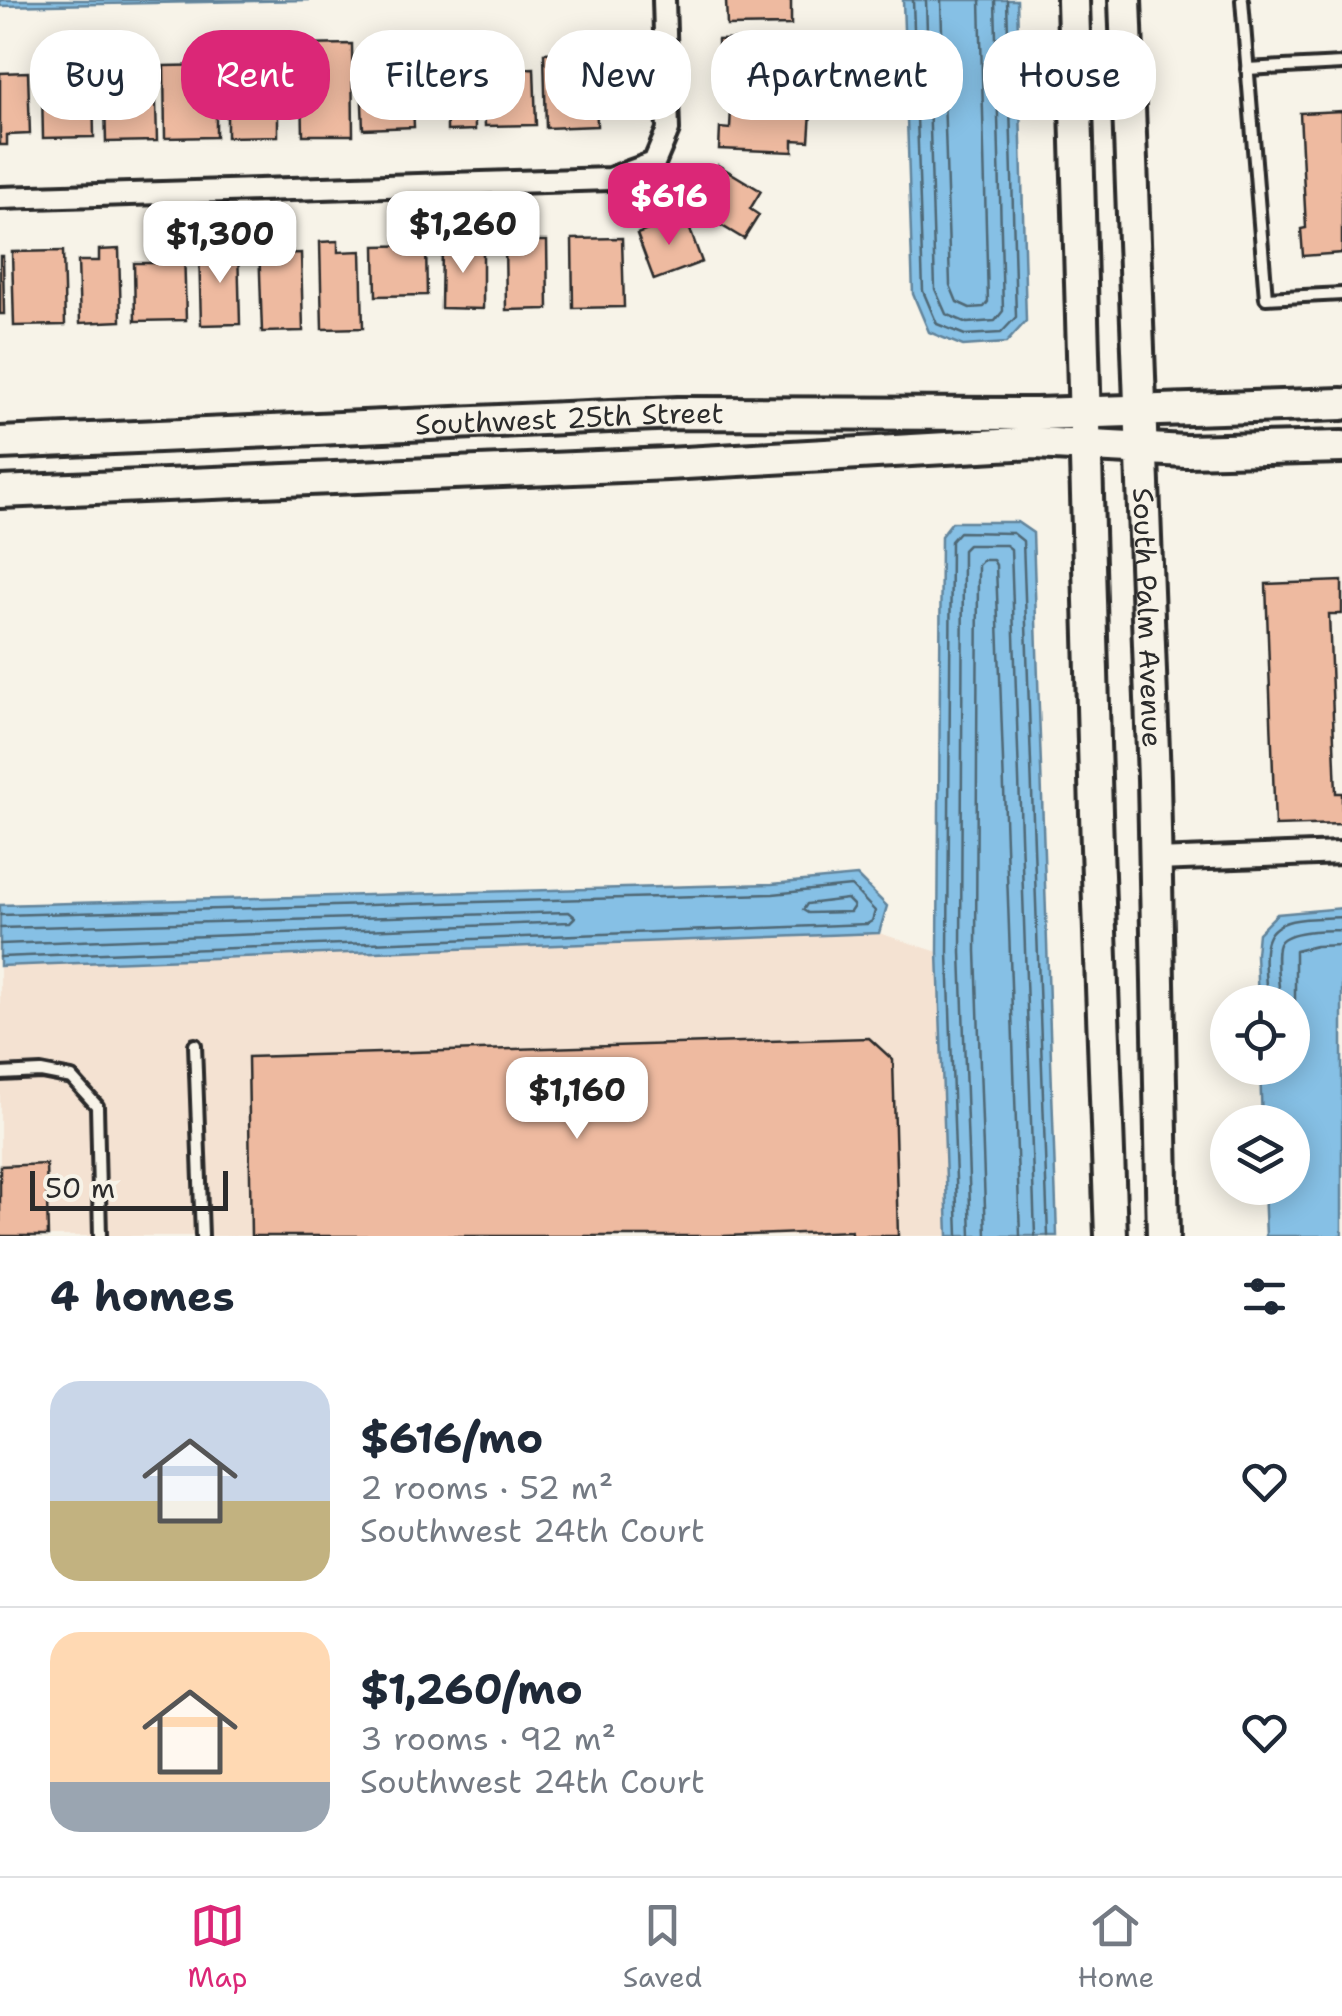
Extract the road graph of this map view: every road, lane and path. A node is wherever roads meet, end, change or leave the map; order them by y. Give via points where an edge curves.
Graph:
1 (664, 0) edge
2 (1073, 0) edge
3 (1125, 0) edge
4 (1242, 0) edge
5 (1342, 64) edge
6 (1248, 69) junction
7 (0, 198) edge
8 (1342, 294) edge
9 (1342, 404) edge
10 (1138, 410) junction
11 (1085, 412) junction
12 (0, 442) edge
13 (1086, 446) junction
14 (1342, 447) edge
15 (1140, 448) junction
16 (0, 492) edge
17 (1342, 853) edge
18 (1156, 860) junction
19 (195, 1044) dead end
20 (0, 1074) edge
21 (100, 1236) edge
22 (202, 1236) edge
23 (1111, 1236) edge
24 (1163, 1236) edge

1 - 7 street via 668,130 654,163 610,179
2 - 11 street, South Palm Avenue
3 - 10 street, South Palm Avenue
4 - 6 lane
5 - 6 lane
6 - 8 lane via 1266,298
9 - 10 street, Southwest 25th Street
10 - 11 street, Southwest 25th Street
10 - 15 street, South Palm Avenue
11 - 12 street, Southwest 25th Street via 678,413
11 - 13 street, South Palm Avenue
13 - 15 street, Southwest 25th Street
13 - 16 street, Southwest 25th Street via 1035,443
13 - 23 street, South Palm Avenue
14 - 15 street, Southwest 25th Street
15 - 18 street, South Palm Avenue
17 - 18 street
18 - 24 street, South Palm Avenue
19 - 22 lane
20 - 21 lane via 72,1078 97,1106

